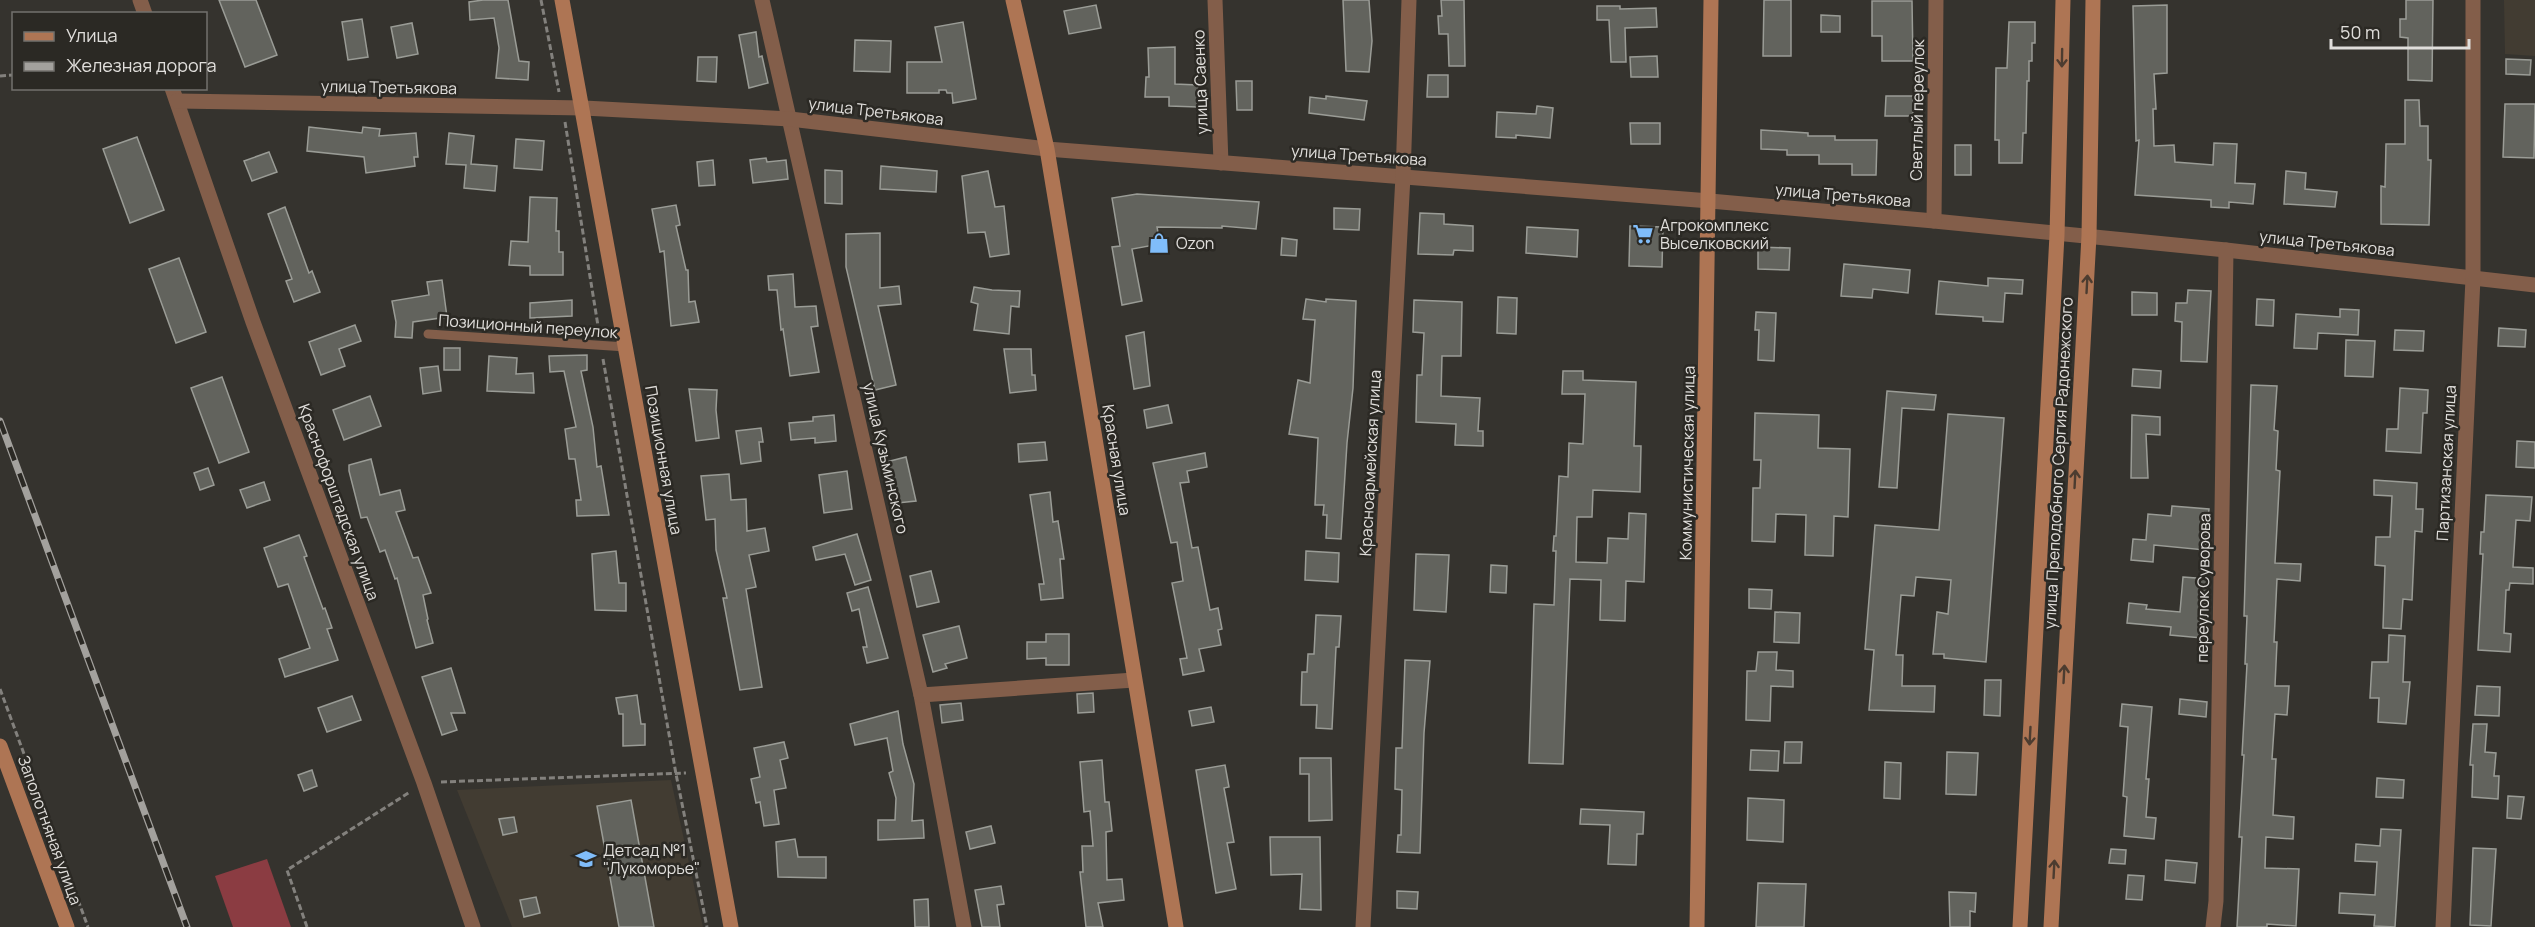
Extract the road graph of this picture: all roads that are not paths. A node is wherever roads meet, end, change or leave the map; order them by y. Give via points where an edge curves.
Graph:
1 (562, 0) edge
2 (762, 0) edge
3 (1013, 0) edge
4 (1215, 0) edge
5 (1409, 0) edge
6 (1711, 0) edge
7 (1936, 0) edge
8 (2063, 0) edge
9 (2094, 0) edge
10 (2474, 0) edge
11 (175, 95) edge
12 (584, 108) junction
13 (790, 119) junction
14 (1047, 149) junction
15 (1221, 163) junction
16 (1403, 177) junction
17 (1710, 201) junction
18 (1934, 221) junction
19 (2057, 234) junction
20 (2089, 236) junction
21 (2226, 250) junction
22 (2473, 278) junction
23 (2535, 285) edge
24 (428, 334) dead end
25 (626, 347) junction
26 (1134, 680) junction
27 (921, 695) junction
28 (0, 746) edge
29 (67, 927) edge
30 (472, 927) edge
31 (731, 927) edge
32 (964, 927) edge
33 (1176, 927) edge
34 (1363, 927) edge
35 (1696, 927) edge
36 (2020, 927) edge
37 (2051, 927) edge
38 (2213, 927) edge
39 (2443, 927) edge

1 - 12 street, Позиционная улица
2 - 13 street, улица Кузьминского
3 - 14 street, Красная улица
4 - 15 street, улица Саенко
5 - 16 street, Красноармейская улица
6 - 17 street, Коммунистическая улица
7 - 18 street, Светлый переулок
8 -> 19 street, улица Преподобного Сергия Радонежского
9 - 20 street, улица Преподобного Сергия Радонежского
10 - 22 street, Партизанская улица
11 - 12 street, улица Третьякова
11 - 30 street, Краснофорштадская улица via 253,322 424,783
12 - 13 street, улица Третьякова
12 - 25 street, Позиционная улица
13 - 14 street, улица Третьякова
13 - 27 street, улица Кузьминского
14 - 15 street, улица Третьякова
14 - 26 street, Красная улица
15 - 16 street, улица Третьякова
16 - 17 street, улица Третьякова
16 - 34 street, Красноармейская улица
17 - 18 street, улица Третьякова
17 - 35 street, Коммунистическая улица
18 - 19 street, улица Третьякова
19 - 20 street, улица Третьякова
19 -> 36 street, улица Преподобного Сергия Радонежского
20 - 21 street, улица Третьякова
37 -> 20 street, улица Преподобного Сергия Радонежского
21 - 22 street, улица Третьякова
21 - 38 street, переулок Суворова
22 - 23 street, улица Третьякова
22 - 39 street, Партизанская улица
24 - 25 lane, Позиционный переулок
25 - 31 street, Позиционная улица
26 - 27 street
26 - 33 street, Красная улица
27 - 32 street, улица Кузьминского
28 - 29 street, Заполотняная улица

